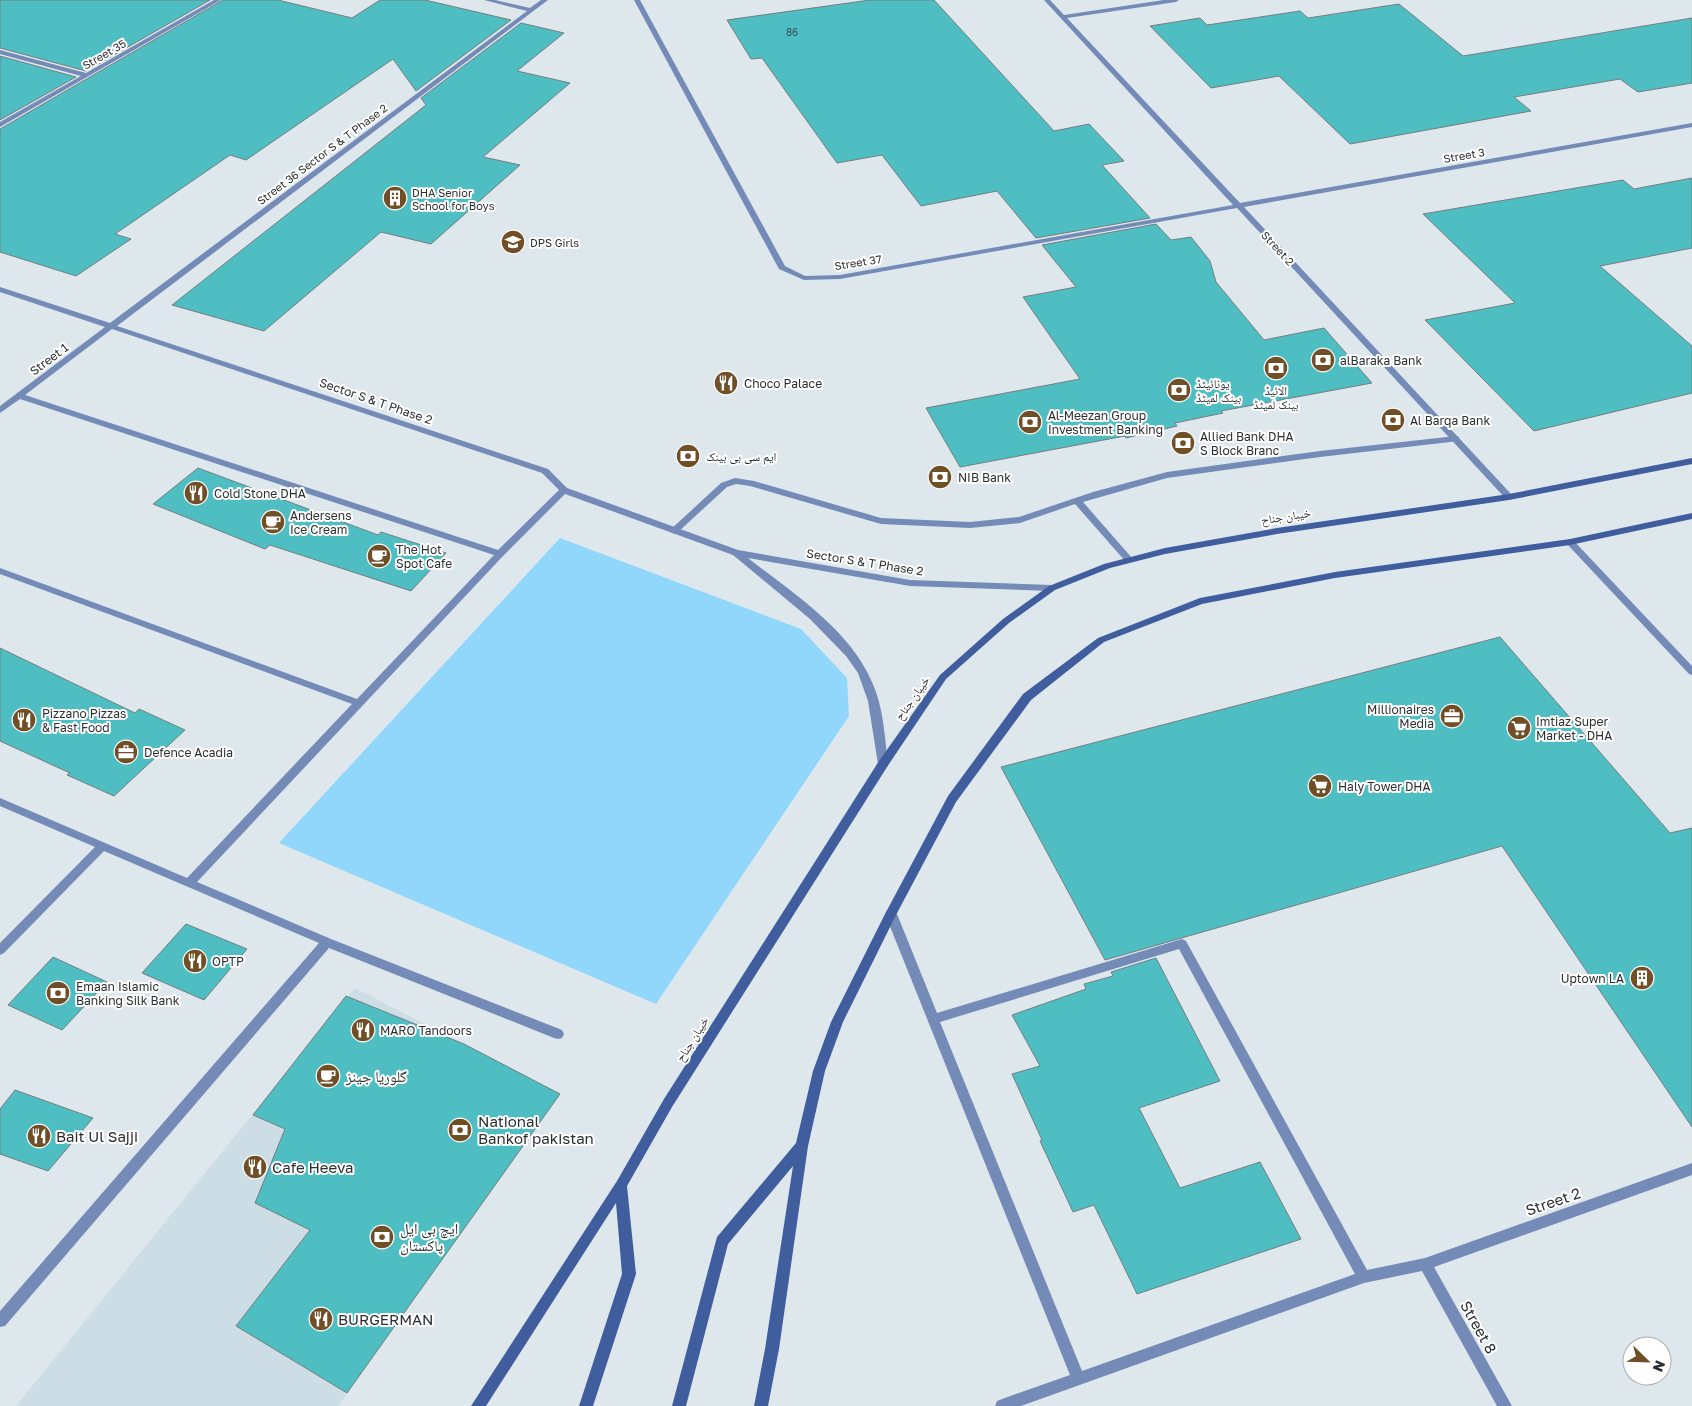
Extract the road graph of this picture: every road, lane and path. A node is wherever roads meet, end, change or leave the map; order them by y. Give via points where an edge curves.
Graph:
1 (218, 0) edge
2 (487, 0) edge
3 (545, 0) edge
4 (637, 0) edge
5 (1047, 0) edge
6 (1176, 0) edge
7 (531, 10) junction
8 (1063, 17) junction
9 (0, 52) edge
10 (86, 75) junction
11 (0, 125) edge
12 (1692, 125) edge
13 (1240, 206) junction
14 (0, 289) edge
15 (112, 326) junction
16 (18, 396) junction
17 (0, 410) edge
18 (1456, 439) junction
19 (1692, 461) edge
20 (564, 490) junction
21 (1510, 497) junction
22 (1077, 501) junction
23 (1692, 516) edge
24 (674, 530) junction
25 (1570, 542) junction
26 (736, 553) junction
27 (500, 554) junction
28 (1129, 560) junction
29 (0, 571) edge
30 (1052, 588) junction
31 (1692, 672) edge
32 (359, 703) junction
33 (883, 764) junction
34 (0, 802) edge
35 (102, 847) junction
36 (190, 882) junction
37 (891, 914) junction
38 (327, 942) junction
39 (0, 950) edge
40 (933, 1019) junction
41 (558, 1034) dead end
42 (802, 1146) junction
43 (1692, 1170) edge
44 (621, 1185) junction
45 (1425, 1264) junction
46 (1364, 1277) junction
47 (0, 1321) edge
48 (1078, 1379) junction
49 (478, 1406) edge
50 (586, 1406) edge
51 (679, 1406) edge
52 (761, 1406) edge
53 (1002, 1406) edge
54 (1504, 1406) edge

1 - 10 street, Street 35
2 - 7 street
3 - 7 street, Street 36 Sector S & T Phase 2
4 - 13 street, Street 37 via 782,267 804,278 850,276
5 - 8 street, Street 2
6 - 8 street
7 - 15 street, Street 36 Sector S & T Phase 2
8 - 13 street, Street 2
9 - 10 street
10 - 11 street, Street 35
12 - 13 street, Street 3
13 - 18 street, Street 2
14 - 15 street, Sector S & T Phase 2
15 - 16 street, Street 1
15 - 20 street, Sector S & T Phase 2 via 544,470
16 - 17 street, Street 1
16 - 27 street
18 - 21 street, Street 2
18 - 22 street via 1167,475
19 - 21 main road, خیبان جناح
20 - 24 street, Sector S & T Phase 2
20 - 27 street
21 - 28 main road, خیبان جناح via 1277,531
22 - 24 street via 1020,520 970,525 881,521 751,482 735,481 724,485
22 - 28 street
23 - 25 main road
24 - 26 street, Sector S & T Phase 2
25 - 31 street
25 - 37 main road via 1336,575 1200,601 1101,640 1027,697 952,799
26 - 30 street, Sector S & T Phase 2 via 910,583
26 - 33 street, Sector S & T Phase 2 via 839,638 859,666 871,691
27 - 32 street
28 - 30 main road, خیبان جناح
29 - 32 street
30 - 33 main road, خیبان جناح via 1006,621 943,677
32 - 36 street
33 - 44 main road, خیبان جناح via 668,1104
34 - 35 street
35 - 36 street
35 - 39 street
36 - 38 street
37 - 40 street
37 - 42 main road via 834,1030 819,1071
38 - 41 street
38 - 47 street
40 - 46 street via 1182,944
40 - 48 street
42 - 51 main road via 722,1241
42 - 52 main road
43 - 45 street, Street 2
44 - 49 main road, خیبان جناح
44 - 50 main road via 629,1274
45 - 46 street, Street 2
45 - 54 street, Street 8
46 - 48 street, Street 2
48 - 53 street, Street 2

